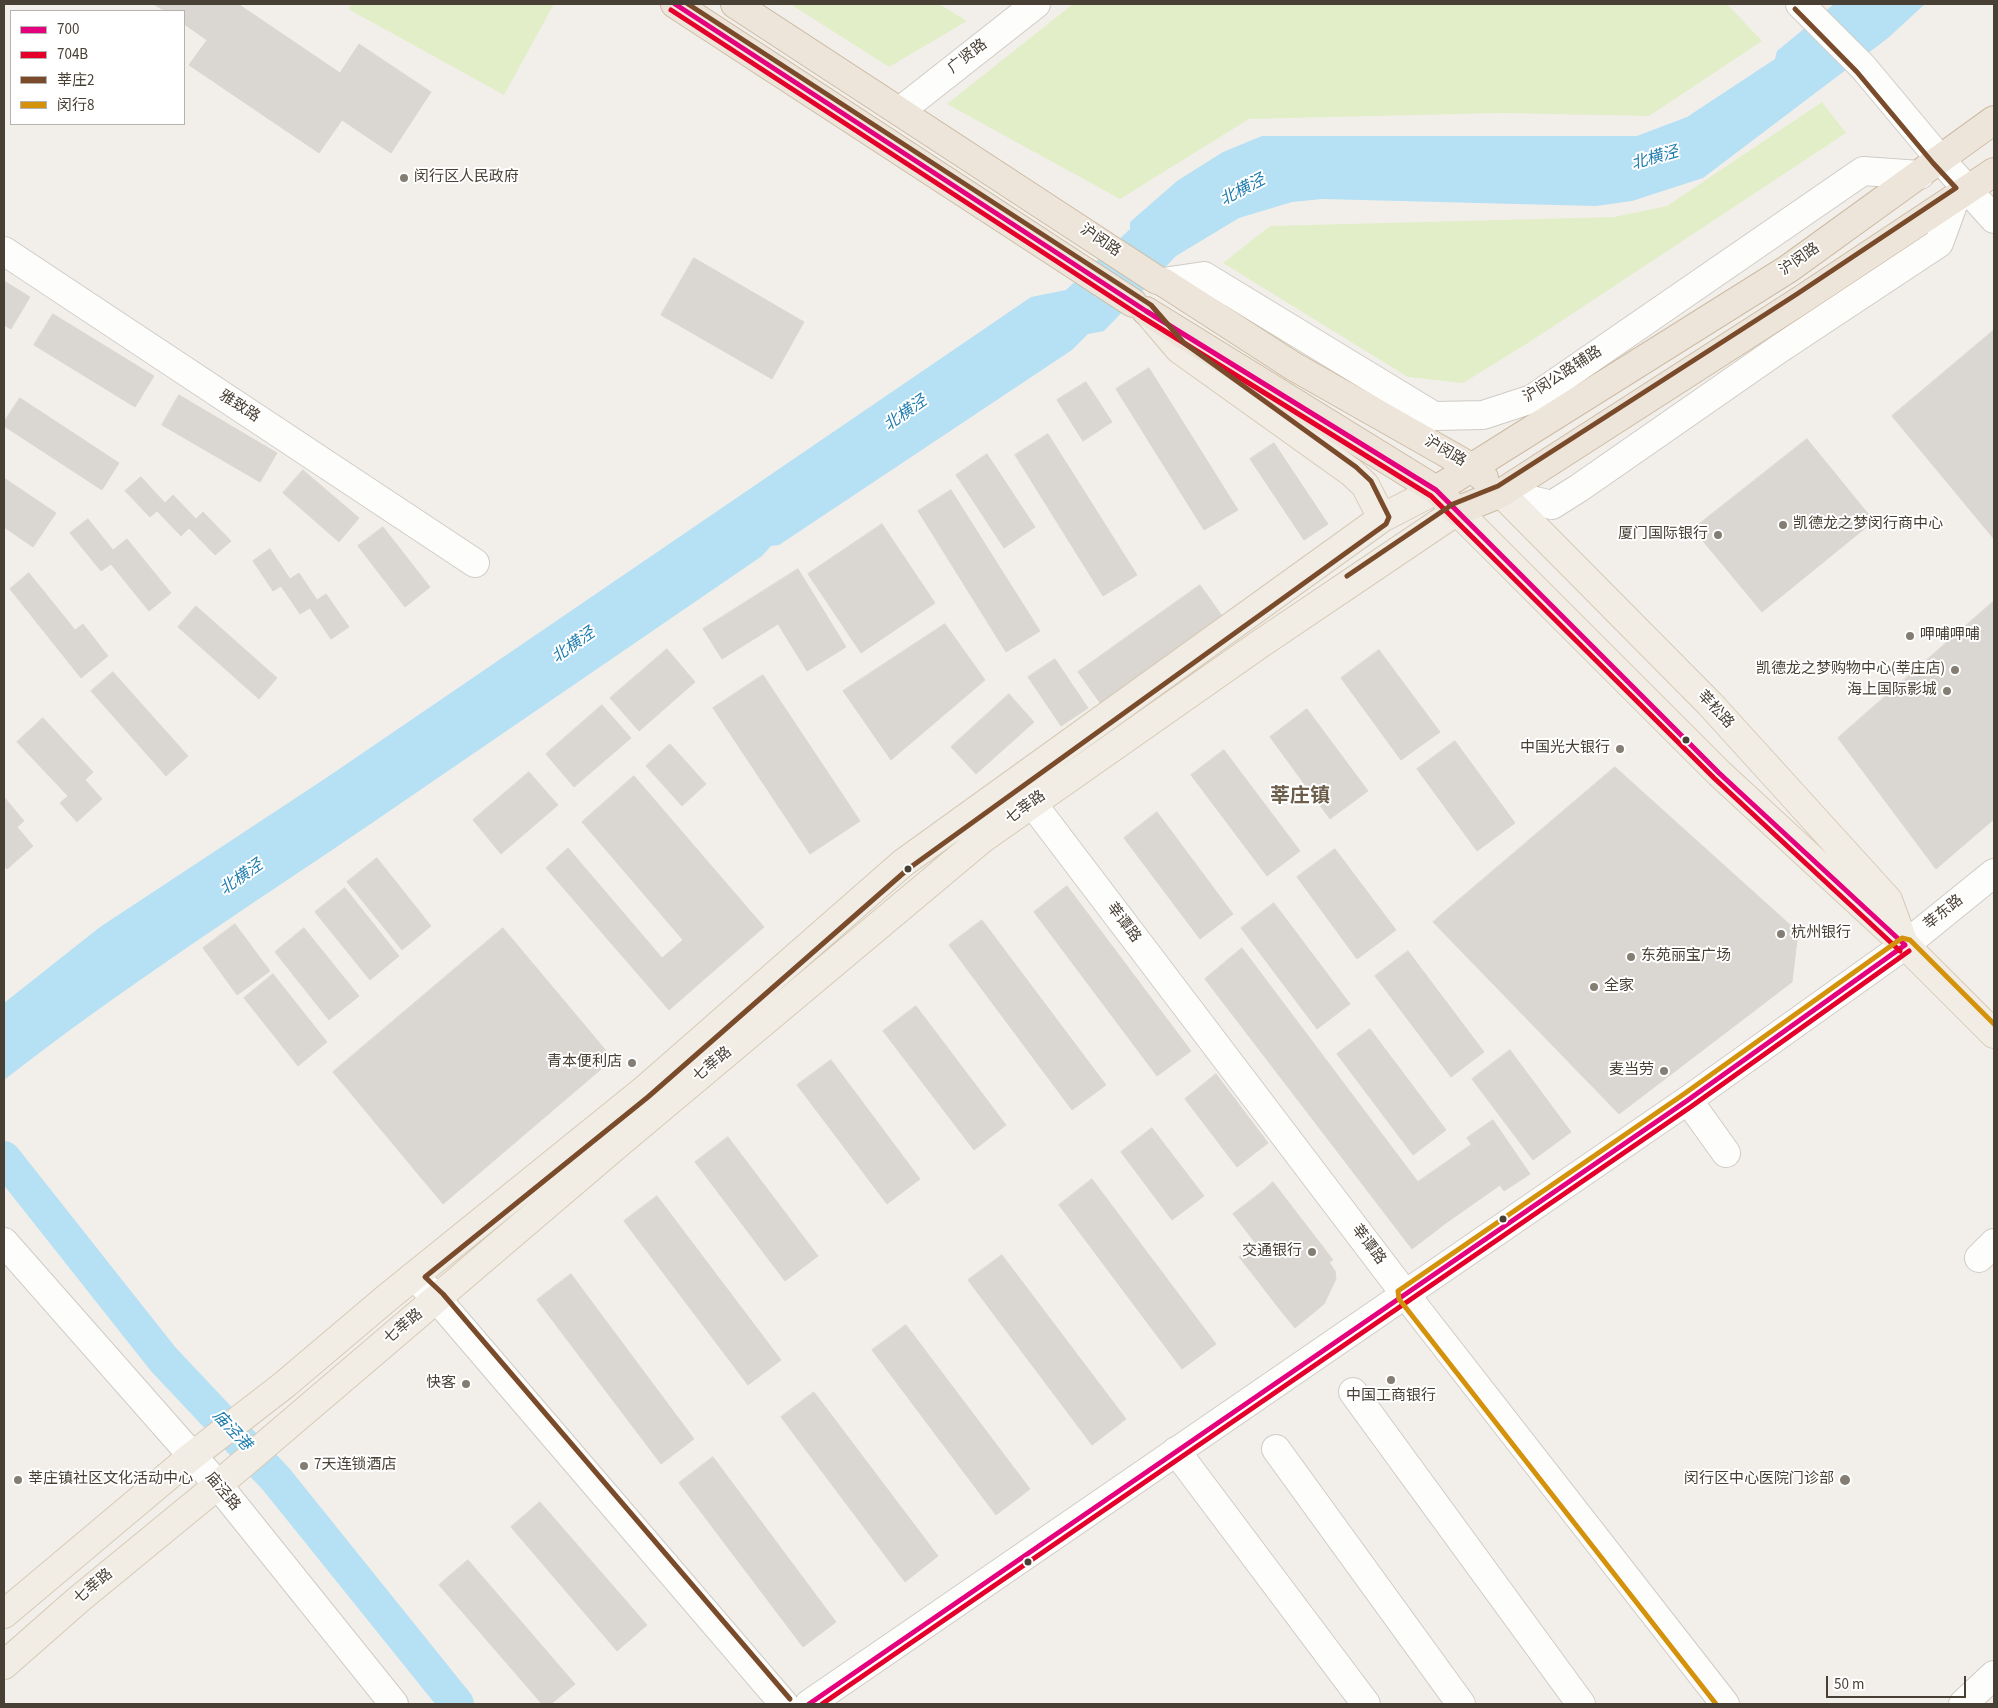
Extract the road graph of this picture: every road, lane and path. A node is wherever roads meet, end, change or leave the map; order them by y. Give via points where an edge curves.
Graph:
1 (675, 4) edge
2 (735, 4) edge
3 (1036, 4) edge
4 (1804, 8) edge
5 (900, 111) junction
6 (1994, 120) edge
7 (1930, 167) junction
8 (1994, 172) edge
9 (1961, 194) junction
10 (1994, 219) edge
11 (4, 251) edge
12 (1160, 281) junction
13 (1140, 307) junction
14 (1471, 467) junction
15 (1436, 490) junction
16 (1501, 493) junction
17 (1457, 511) junction
18 (1382, 518) junction
19 (475, 563) dead end
20 (1023, 794) junction
21 (1994, 873) edge
22 (1904, 945) junction
23 (1994, 1034) edge
24 (1688, 1100) junction
25 (1726, 1152) dead end
26 (4, 1242) edge
27 (414, 1276) junction
28 (1404, 1294) junction
29 (437, 1299) junction
30 (1353, 1392) dead end
31 (202, 1449) junction
32 (1276, 1449) dead end
33 (1176, 1451) junction
34 (227, 1478) junction
35 (4, 1614) edge
36 (4, 1665) edge
37 (1994, 1675) edge
38 (394, 1704) edge
39 (784, 1704) edge
40 (809, 1704) edge
41 (1366, 1704) edge
42 (1461, 1704) edge
43 (1581, 1704) edge
44 (1725, 1704) edge
45 (1962, 1704) edge

1 - 13 highway
2 - 5 highway, 沪闵路
3 - 5 street, 广贤路
4 - 7 street via 1863,67
5 - 12 highway, 沪闵路
6 - 7 highway, 沪闵路
7 - 9 street
7 - 12 street, 沪闵公路辅路 via 1862,171 1532,399 1483,415 1434,416 1204,276
7 - 14 highway, 沪闵路 via 1788,269
8 - 9 highway
9 - 10 street
9 - 16 highway
9 - 16 street via 1939,244 1779,349 1579,488 1552,505
11 - 19 street, 雅致路
12 - 14 highway, 沪闵路 via 1293,366
13 - 15 highway
13 - 18 main road via 1179,349 1358,478
14 - 15 highway, 沪闵路
14 - 16 highway, 沪闵路
15 - 17 highway
15 - 18 main road, 七莘路
16 - 17 highway
16 - 22 main road, 莘松路 via 1710,704 1888,900
17 - 20 main road, 七莘路 via 1260,644
17 - 22 main road, 莘松路 via 1719,773
18 - 20 main road, 七莘路
20 - 27 main road, 七莘路 via 903,864 643,1091
20 - 28 street, 莘谭路
20 - 29 main road, 七莘路 via 982,839
21 - 22 street, 莘东路
22 - 23 main road, 莘松路
22 - 24 street, 莘东路
24 - 25 street
24 - 28 street, 莘东路
26 - 31 street, 庙泾路
27 - 29 street
27 - 31 main road, 七莘路
28 - 33 street, 莘东路
28 - 44 street, 莘谭路
29 - 34 main road, 七莘路
29 - 39 street
30 - 43 street
31 - 34 street, 庙泾路
31 - 35 main road, 七莘路
32 - 42 street
33 - 40 street, 莘东路
33 - 41 street
34 - 36 main road, 七莘路
34 - 38 street, 庙泾路
37 - 45 street

